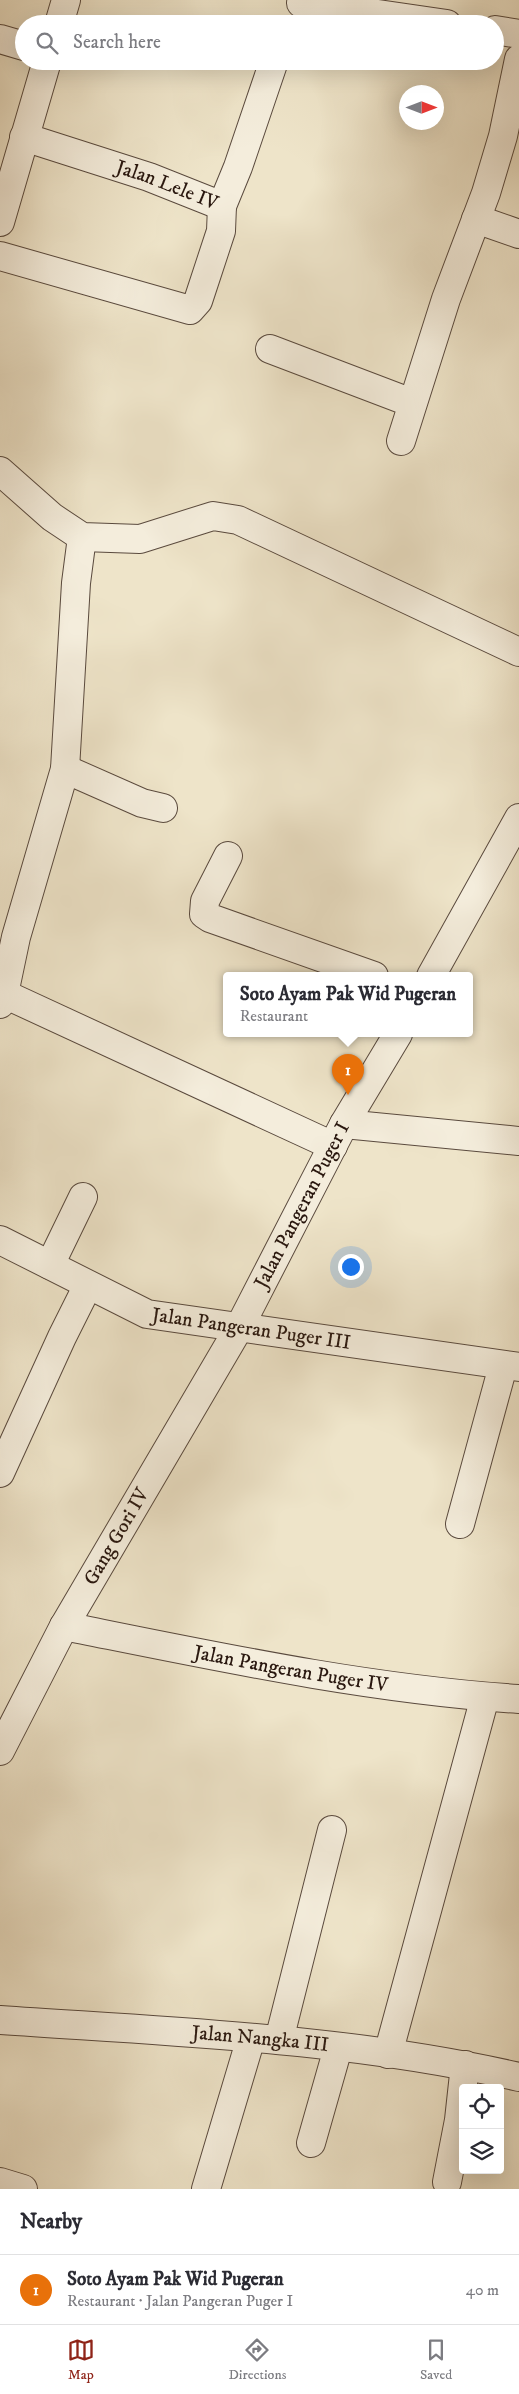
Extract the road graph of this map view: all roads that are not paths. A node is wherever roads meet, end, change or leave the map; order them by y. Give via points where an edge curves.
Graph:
1 (66, 0) edge
2 (298, 9) edge
3 (62, 15) edge
4 (358, 15) edge
5 (504, 32) edge
6 (519, 34) edge
7 (0, 39) edge
8 (15, 43) edge
9 (519, 59) edge
10 (44, 70) edge
11 (271, 70) edge
12 (24, 137) junction
13 (222, 206) junction
14 (1, 216) edge
15 (476, 218) junction
16 (519, 234) edge
17 (0, 256) edge
18 (270, 349) dead end
19 (412, 403) junction
20 (401, 441) dead end
21 (0, 471) edge
22 (82, 537) junction
23 (519, 652) edge
24 (65, 769) junction
25 (163, 808) dead end
26 (519, 818) edge
27 (228, 856) dead end
28 (363, 972) edge
29 (433, 972) edge
30 (2, 997) edge
31 (396, 1037) edge
32 (339, 1135) junction
33 (519, 1141) edge
34 (83, 1197) dead end
35 (0, 1240) edge
36 (50, 1265) junction
37 (88, 1285) junction
38 (240, 1326) junction
39 (511, 1367) edge
40 (0, 1472) edge
41 (460, 1524) dead end
42 (64, 1626) junction
43 (485, 1697) junction
44 (519, 1699) edge
45 (0, 1751) edge
46 (332, 1830) dead end
47 (0, 2020) edge
48 (250, 2038) junction
49 (279, 2040) junction
50 (338, 2048) junction
51 (388, 2054) junction
52 (465, 2064) junction
53 (519, 2077) edge
54 (311, 2143) dead end
55 (0, 2182) edge
56 (447, 2182) dead end
57 (22, 2189) edge
58 (206, 2189) edge

1 - 3 street
2 - 4 street
5 - 6 street
7 - 8 street
9 - 15 street via 503,136
10 - 12 street
11 - 13 street, Jalan Lele IV
12 - 13 street, Jalan Lele IV
12 - 14 street
13 - 17 street via 222,232 198,301 190,310
15 - 16 street
15 - 19 street
18 - 19 street
19 - 20 street
21 - 22 street via 52,518
22 - 23 street via 140,539 213,516 238,520
22 - 24 street via 76,583
24 - 25 street via 142,803
24 - 30 street
26 - 29 street
27 - 28 street via 206,901 204,914
30 - 32 street
31 - 32 street, Jalan Pangeran Puger I
32 - 33 street
32 - 38 street, Jalan Pangeran Puger I
34 - 36 street
35 - 36 street, Jalan Pangeran Puger III
36 - 37 street, Jalan Pangeran Puger III
37 - 38 street, Jalan Pangeran Puger III via 147,1314
37 - 40 street
38 - 39 street, Jalan Pangeran Puger III
38 - 42 street, Gang Gori IV
39 - 41 street
42 - 43 street, Jalan Pangeran Puger IV via 232,1659
42 - 45 street, Gang Gori IV
43 - 44 street, Jalan Pangeran Puger IV
43 - 51 street
46 - 49 street
47 - 48 street, Jalan Nangka III
48 - 49 street, Jalan Nangka III
48 - 58 street
49 - 50 street, Jalan Nangka III
50 - 51 street, Jalan Nangka III
50 - 54 street
51 - 52 street, Jalan Nangka III
52 - 53 street, Jalan Nangka III
52 - 56 street via 459,2120
55 - 57 street

